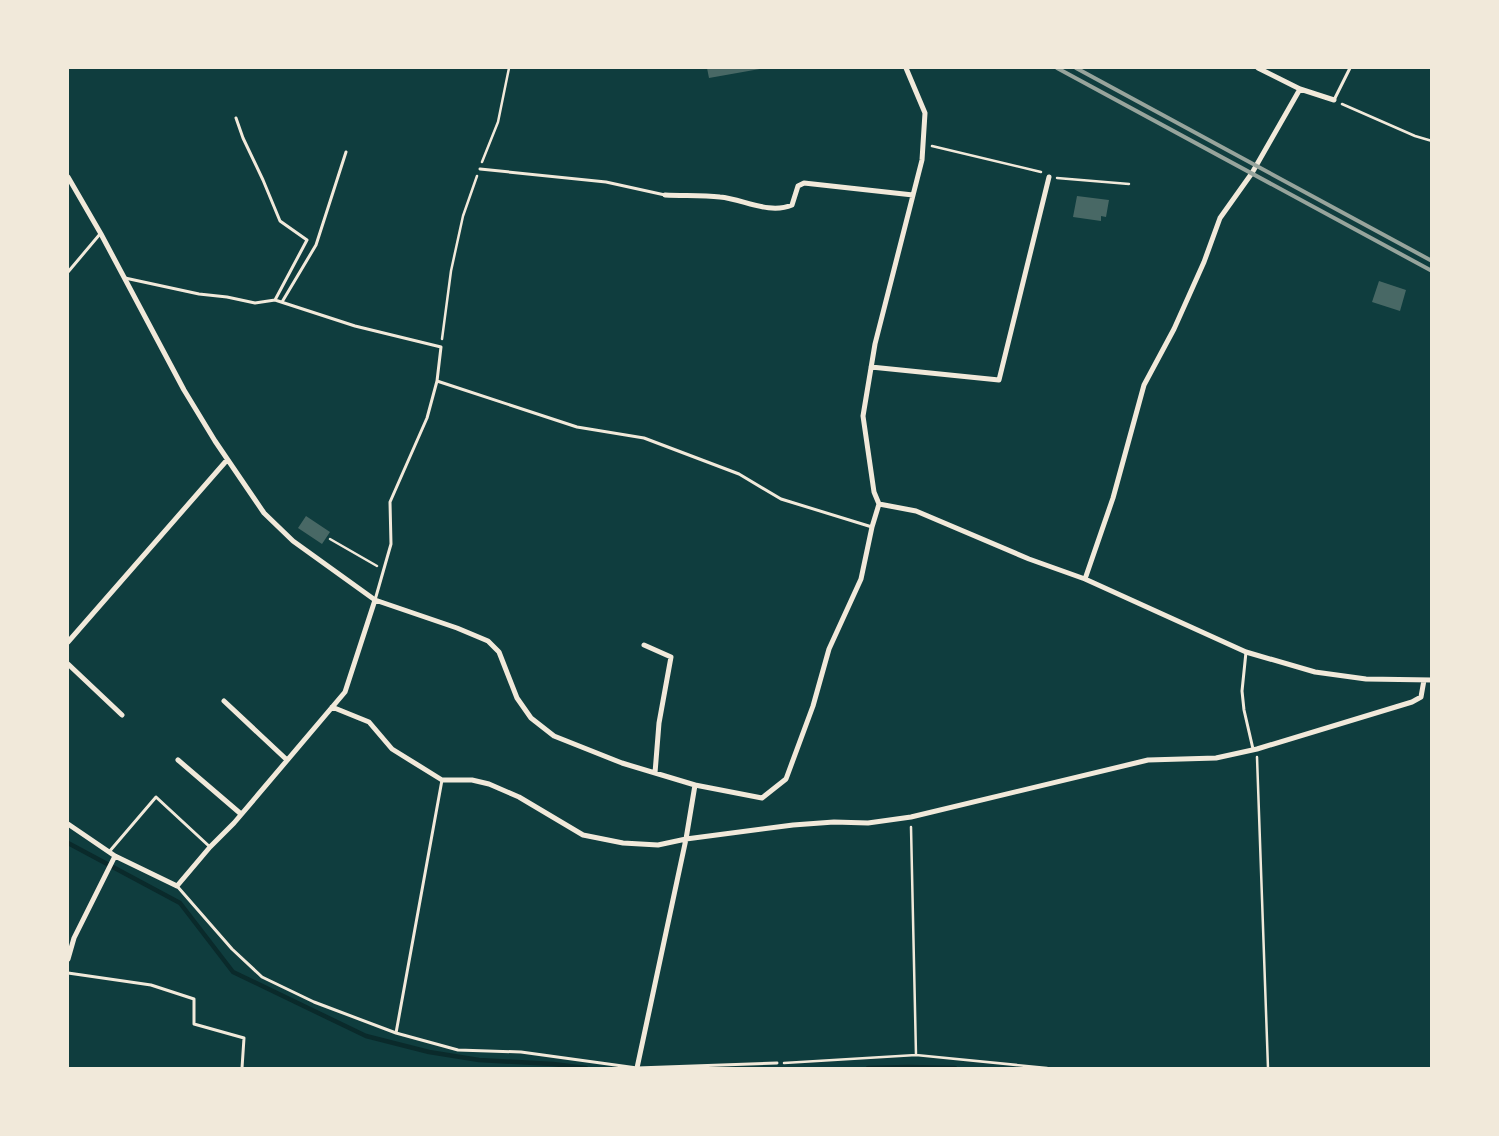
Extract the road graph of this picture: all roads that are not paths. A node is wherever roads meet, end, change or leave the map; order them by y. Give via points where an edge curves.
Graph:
1 (906, 68) edge
2 (1258, 68) edge
3 (1350, 68) edge
4 (1300, 89) junction
5 (1334, 100) joint
6 (236, 118) dead end
7 (346, 152) dead end
8 (480, 169) road end
9 (68, 177) edge
10 (1048, 177) road end
11 (665, 195) joint
12 (913, 195) junction
13 (101, 234) junction
14 (68, 272) edge
15 (124, 278) junction
16 (275, 300) junction
17 (282, 302) junction
18 (871, 367) junction
19 (436, 381) junction
20 (227, 460) junction
21 (879, 504) junction
22 (872, 527) junction
23 (1085, 580) junction
24 (375, 600) junction
25 (68, 642) edge
26 (644, 645) dead end
27 (1246, 652) junction
28 (68, 664) edge
29 (1424, 680) junction
30 (1432, 680) edge
31 (224, 701) dead end
32 (332, 707) junction
33 (122, 715) dead end
34 (1255, 749) junction
35 (178, 760) dead end
36 (287, 760) junction
37 (655, 772) junction
38 (442, 780) junction
39 (695, 785) junction
40 (241, 814) junction
41 (68, 824) edge
42 (686, 839) junction
43 (210, 847) junction
44 (109, 852) junction
45 (115, 856) junction
46 (178, 886) junction
47 (68, 959) edge
48 (68, 973) edge
49 (396, 1033) junction
50 (777, 1064) road end
51 (242, 1068) edge
52 (637, 1068) edge

1 - 12 street via 925,113 922,160
2 - 4 street
3 - 5 lane
4 - 5 street
4 - 23 street via 1252,173 1220,218 1204,262 1144,385 1113,498
6 - 16 lane via 280,221 306,240
7 - 17 lane via 316,245
8 - 11 lane via 606,182
9 - 13 street
10 - 18 street via 998,380
11 - 12 street via 720,197 785,208 792,205 798,186 804,183
12 - 18 street via 874,344
13 - 14 lane
13 - 15 street
15 - 16 lane via 254,302
15 - 20 street via 184,390
16 - 17 lane
17 - 19 lane via 355,326 441,347
18 - 21 street via 863,416 874,492
19 - 22 lane via 577,427 644,438 739,474 782,499
19 - 24 lane via 427,418 390,502 391,544
20 - 24 street via 264,513 293,541
20 - 25 street
21 - 22 street
21 - 23 street via 916,511
22 - 39 street via 861,579 829,649 813,706 786,778 762,798
23 - 27 street
24 - 32 street via 345,692
24 - 37 street via 488,641 499,652 517,698 531,718 554,736 622,763
26 - 37 street via 671,657 659,723
27 - 29 street via 1315,672 1366,679
27 - 34 lane via 1242,691
28 - 33 street
29 - 30 street
29 - 34 street via 1421,697 1412,702
31 - 36 street
32 - 36 street
32 - 38 street via 369,722 392,749
34 - 42 street via 1216,758 1148,760 911,817 793,825
35 - 40 street
36 - 40 street
37 - 39 street
38 - 42 street via 472,780 488,784 519,797 583,835 658,845
38 - 49 lane
39 - 42 street
40 - 43 street
41 - 44 street
42 - 52 street
43 - 44 lane via 156,797
43 - 46 street
44 - 45 street
45 - 46 street
45 - 47 street via 74,938
46 - 49 lane via 232,950 262,977 314,1002
48 - 51 lane via 151,985 194,999 194,1024 244,1038
49 - 52 lane via 458,1050 521,1052
50 - 52 lane

